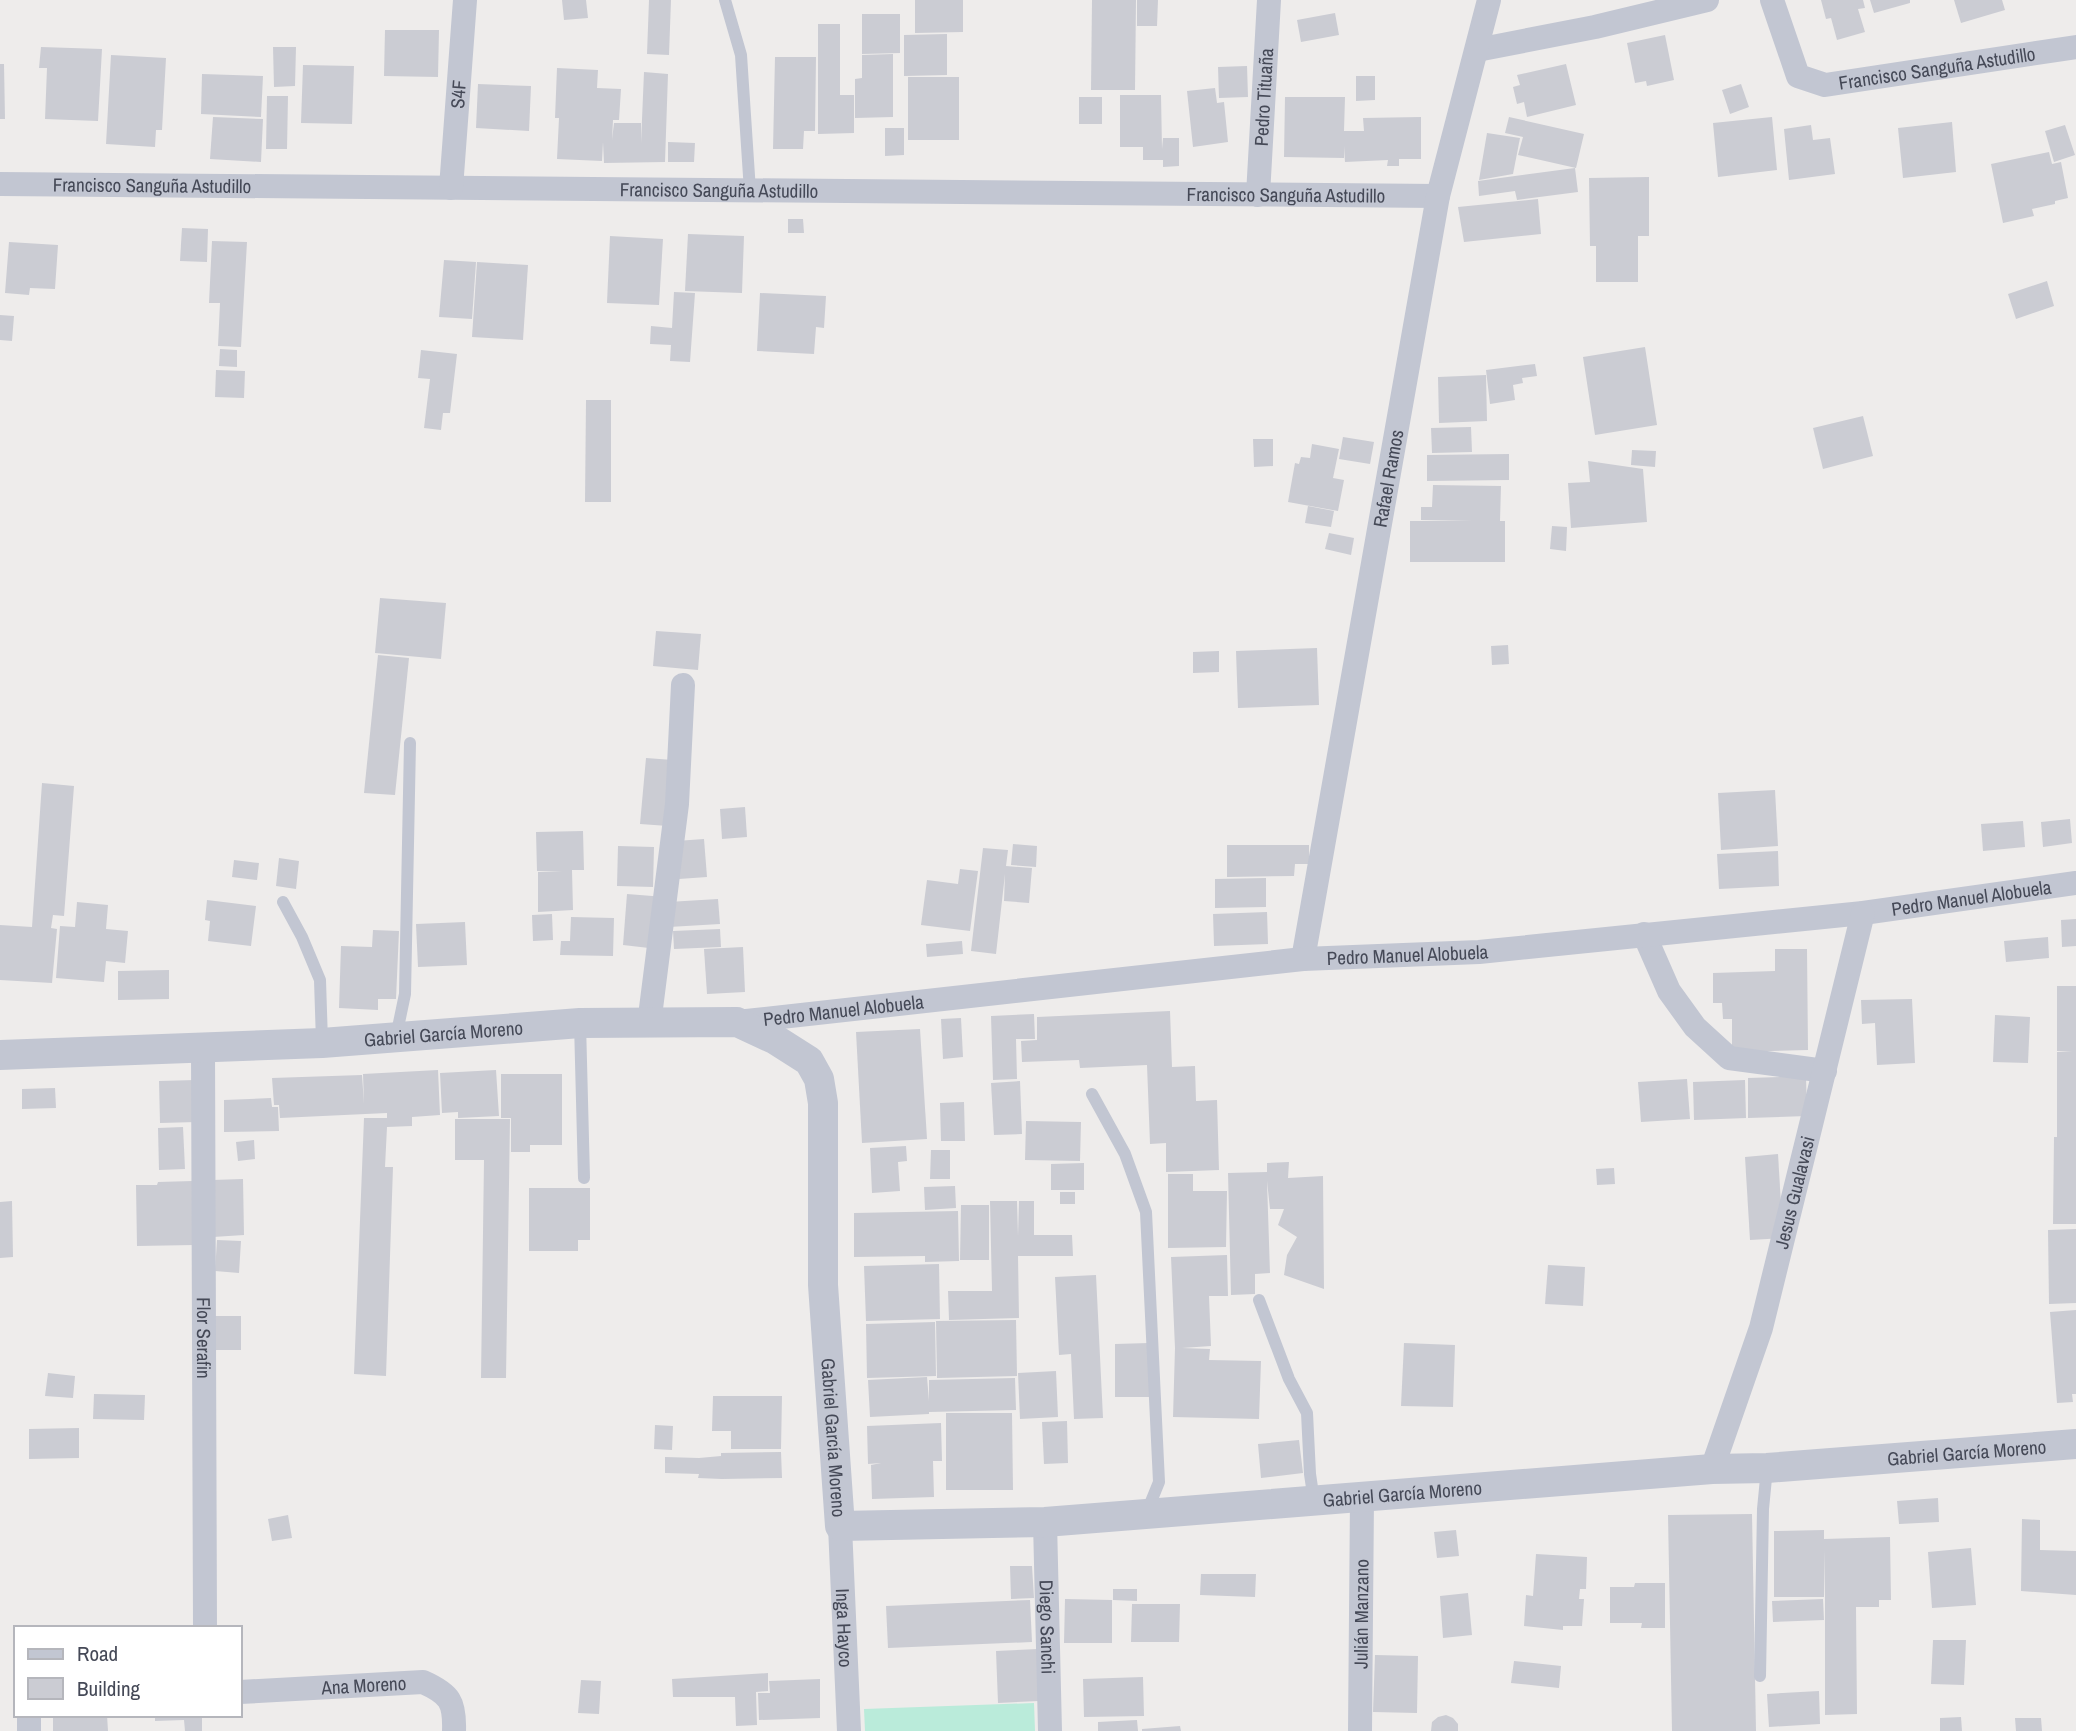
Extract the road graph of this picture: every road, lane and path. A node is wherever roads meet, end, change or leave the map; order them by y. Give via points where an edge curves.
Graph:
1 (465, 0) edge
2 (725, 0) edge
3 (1269, 0) edge
4 (1489, 0) edge
5 (1707, 0) edge
6 (1772, 0) edge
7 (2076, 47) edge
8 (1477, 50) junction
9 (0, 184) edge
10 (451, 188) junction
11 (750, 191) junction
12 (1258, 195) junction
13 (1438, 196) junction
14 (683, 685) dead end
15 (410, 743) dead end
16 (2076, 883) edge
17 (283, 902) dead end
18 (1863, 913) junction
19 (1644, 934) junction
20 (1303, 959) junction
21 (737, 1022) junction
22 (580, 1023) junction
23 (649, 1024) junction
24 (396, 1038) junction
25 (322, 1043) junction
26 (203, 1049) junction
27 (0, 1055) edge
28 (1825, 1071) junction
29 (1092, 1094) dead end
30 (584, 1178) dead end
31 (1259, 1300) dead end
32 (2076, 1444) edge
33 (1767, 1468) junction
34 (1712, 1469) junction
35 (1362, 1498) junction
36 (1314, 1501) junction
37 (1146, 1514) junction
38 (1045, 1522) junction
39 (839, 1525) junction
40 (205, 1626) edge
41 (1760, 1676) dead end
42 (242, 1692) edge
43 (454, 1731) edge
44 (849, 1731) edge
45 (1050, 1731) edge
46 (1360, 1731) edge

1 - 10 street, S4F
2 - 11 lane via 741,55
3 - 12 street, Pedro Tituaña
4 - 8 street, Rafael Ramos
5 - 8 street
6 - 7 street, Francisco Sanguña Astudillo via 1798,76 1825,85
8 - 13 street, Rafael Ramos
9 - 10 street, Francisco Sanguña Astudillo
10 - 11 street, Francisco Sanguña Astudillo
11 - 12 street, Francisco Sanguña Astudillo
12 - 13 street, Francisco Sanguña Astudillo
13 - 20 street, Rafael Ramos
14 - 23 street via 677,804
15 - 24 lane via 405,994
16 - 18 street, Pedro Manuel Alobuela
17 - 25 lane via 320,980
18 - 19 street, Pedro Manuel Alobuela
18 - 28 street, Jesus Gualavasi
19 - 20 street, Pedro Manuel Alobuela via 1479,952
19 - 28 street via 1670,991 1695,1027 1729,1058
20 - 21 street, Pedro Manuel Alobuela
21 - 23 street, Gabriel García Moreno
21 - 39 street, Gabriel García Moreno via 809,1061 819,1079 823,1103 823,1285
22 - 23 street, Gabriel García Moreno
22 - 24 street, Gabriel García Moreno
22 - 30 lane
24 - 25 street, Gabriel García Moreno
25 - 26 street, Gabriel García Moreno
26 - 27 street, Gabriel García Moreno
26 - 40 street, Flor Serafin
28 - 34 street, Jesus Gualavasi via 1761,1328
29 - 37 lane via 1125,1154 1146,1212 1159,1482
31 - 36 lane via 1307,1413
32 - 33 street, Gabriel García Moreno
33 - 34 street, Gabriel García Moreno
33 - 41 lane
34 - 35 street, Gabriel García Moreno
35 - 36 street, Gabriel García Moreno
35 - 46 street, Julián Manzano
36 - 37 street, Gabriel García Moreno
37 - 38 street, Gabriel García Moreno
38 - 39 street, Gabriel García Moreno
38 - 45 street, Diego Sanchi
39 - 44 street, Inga Hayco
42 - 43 street, Ana Moreno via 423,1682 440,1690 455,1709

